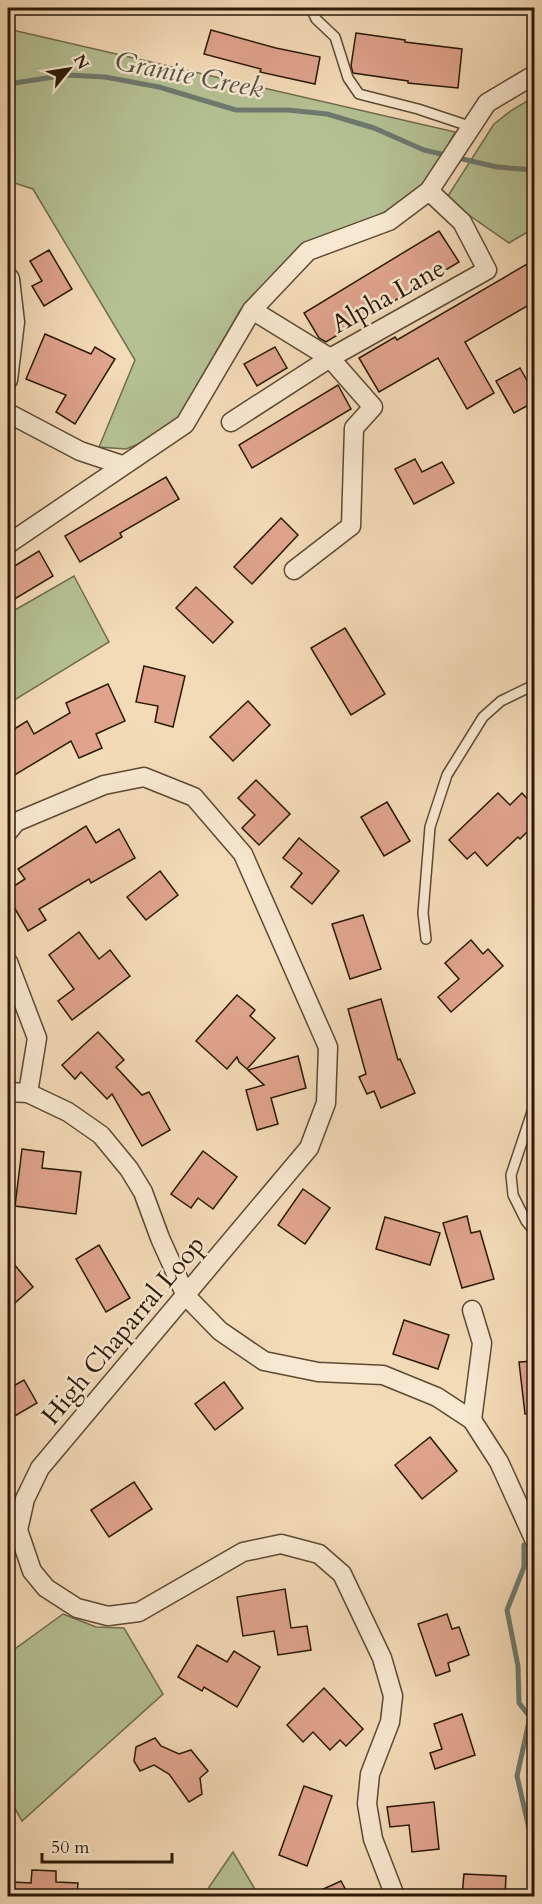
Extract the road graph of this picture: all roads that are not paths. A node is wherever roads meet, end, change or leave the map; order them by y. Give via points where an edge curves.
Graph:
1 (311, 8) edge
2 (534, 75) edge
3 (472, 127) junction
4 (429, 191) junction
5 (8, 276) edge
6 (252, 310) junction
7 (330, 358) junction
8 (8, 380) edge
9 (8, 413) edge
10 (231, 422) dead end
11 (122, 465) junction
12 (8, 544) edge
13 (294, 570) dead end
14 (534, 685) edge
15 (8, 832) edge
16 (426, 939) dead end
17 (8, 962) edge
18 (534, 1086) edge
19 (8, 1092) edge
20 (28, 1093) junction
21 (534, 1231) edge
22 (186, 1296) junction
23 (472, 1310) dead end
24 (472, 1420) junction
25 (534, 1539) edge
26 (395, 1896) edge

1 - 3 lane via 316,19 335,36 348,78 358,94
2 - 3 street via 487,103
3 - 4 street
4 - 6 street via 389,221 308,251
4 - 7 street, Alpha Lane via 462,222 487,270
5 - 8 street via 15,322
6 - 7 street
6 - 11 street via 185,424
7 - 10 street, Alpha Lane
7 - 13 street via 373,406 354,428 351,526
9 - 11 street via 80,451
11 - 12 street
14 - 16 lane via 501,701 483,717 447,775 430,827 423,913
15 - 22 street, High Chaparral Loop via 16,822 104,784 144,777 194,797 243,854 328,1047 326,1103 309,1148
17 - 20 street via 37,1038
18 - 21 lane via 533,1109 511,1175 513,1195
19 - 20 street
20 - 22 street via 68,1112 101,1135 129,1168 143,1192
22 - 24 street via 220,1330 264,1361 318,1372 383,1375 437,1397
22 - 26 street, High Chaparral Loop via 40,1468 25,1499 18,1530 32,1571 46,1588 77,1608 108,1616 139,1612 243,1552 281,1544 319,1554 342,1574 382,1658 393,1696 390,1722 370,1774 367,1804 373,1839
23 - 24 street via 482,1343
24 - 25 street via 499,1462

